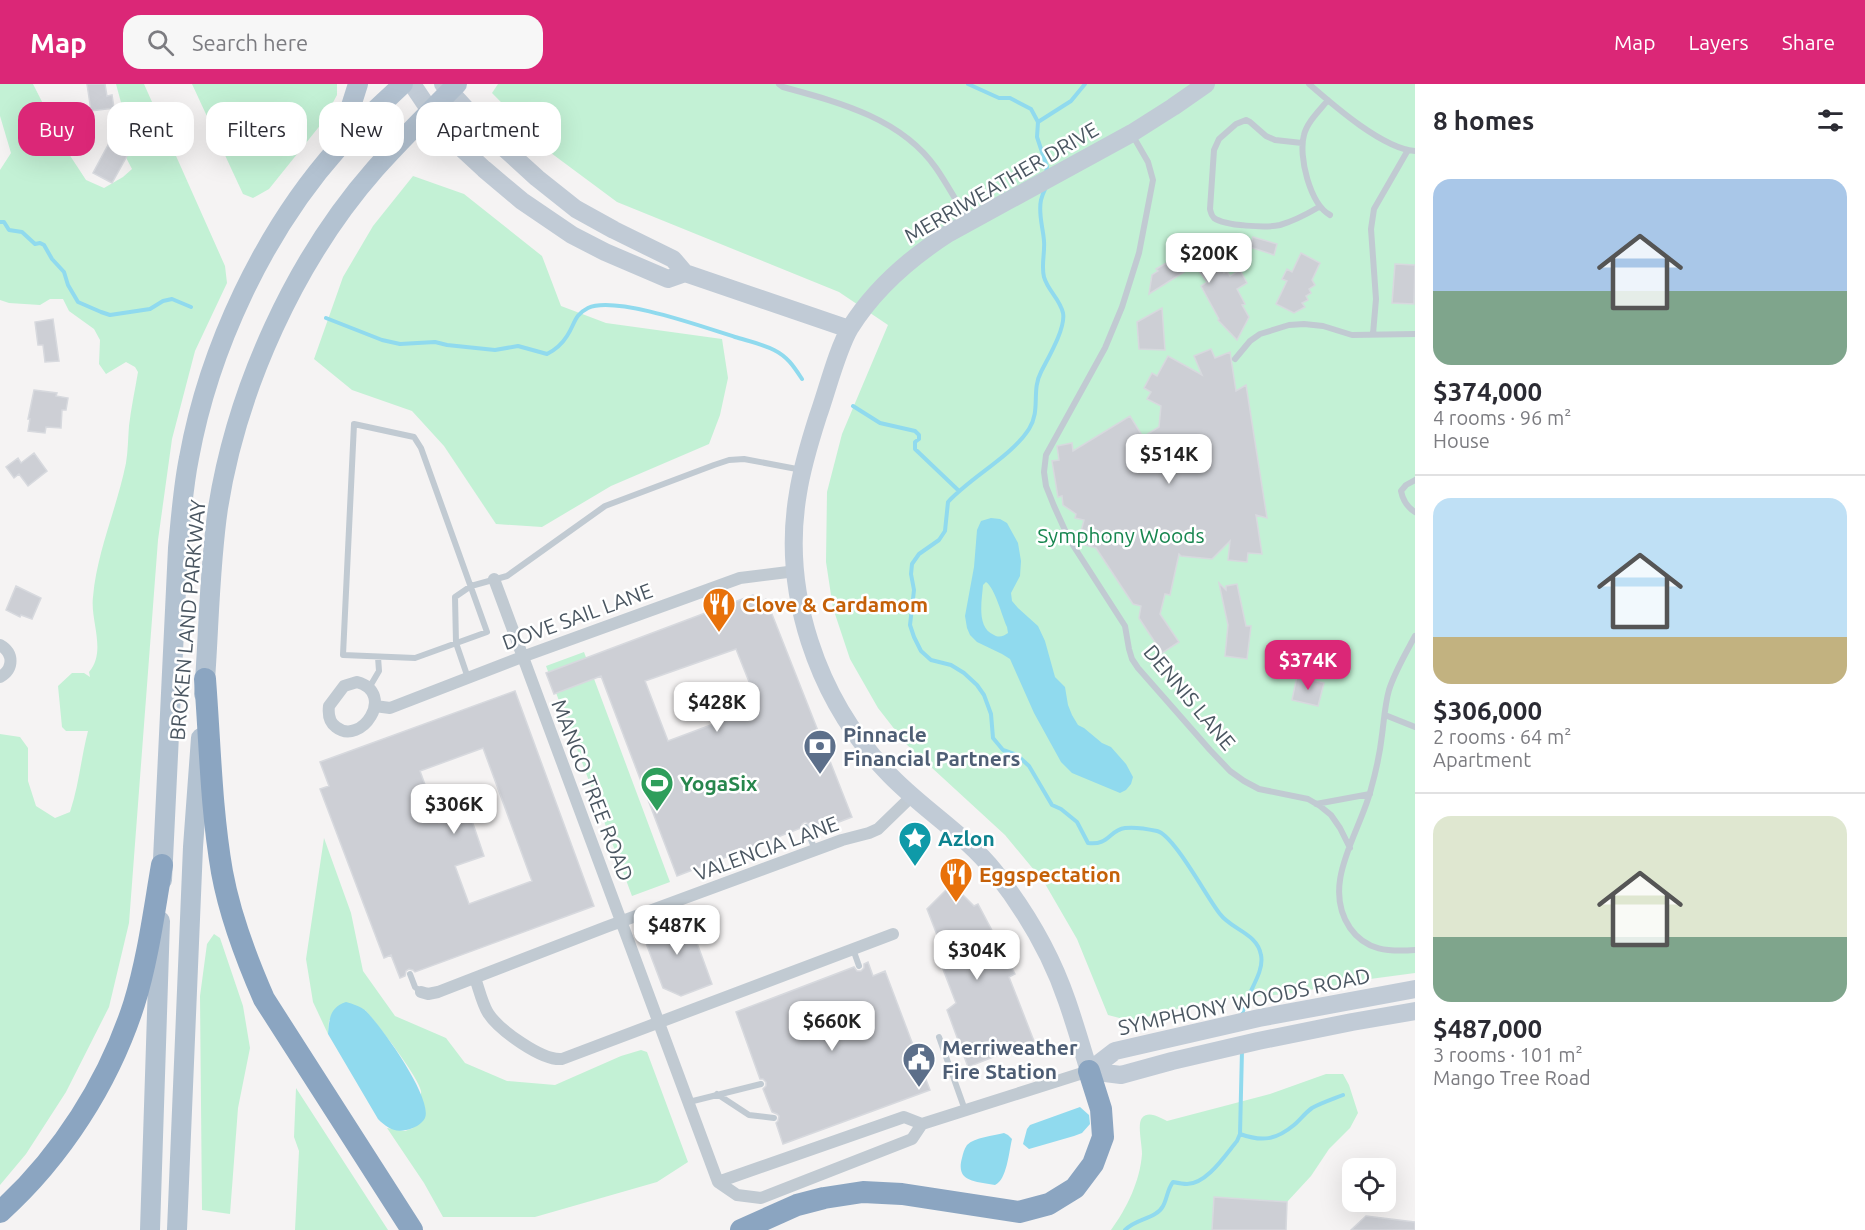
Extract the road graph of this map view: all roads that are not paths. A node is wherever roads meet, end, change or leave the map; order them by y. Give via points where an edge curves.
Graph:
1 (358, 84) edge
2 (403, 84) edge
3 (412, 84) edge
4 (779, 84) edge
5 (1206, 84) edge
6 (1309, 84) edge
7 (450, 86) edge
8 (1328, 100) junction
9 (352, 102) edge
10 (385, 102) edge
11 (425, 102) edge
12 (438, 102) edge
13 (416, 127) edge
14 (1132, 133) junction
15 (1302, 143) junction
16 (1411, 150) edge
17 (332, 156) edge
18 (470, 156) edge
19 (1319, 207) junction
20 (1330, 215) dead end
21 (969, 222) junction
22 (685, 273) junction
23 (849, 329) junction
24 (1373, 334) junction
25 (1415, 334) edge
26 (1235, 359) dead end
27 (802, 470) junction
28 (1415, 480) edge
29 (1415, 512) edge
30 (796, 571) junction
31 (494, 579) junction
32 (471, 586) junction
33 (1415, 636) edge
34 (456, 644) junction
35 (0, 645) edge
36 (378, 657) junction
37 (522, 657) junction
38 (0, 678) edge
39 (468, 678) junction
40 (205, 680) junction
41 (369, 688) junction
42 (375, 706) junction
43 (1385, 716) junction
44 (1415, 727) edge
45 (1370, 794) junction
46 (912, 796) junction
47 (1316, 804) junction
48 (806, 826) dead end
49 (1350, 848) junction
50 (815, 850) junction
51 (162, 865) junction
52 (622, 921) junction
53 (893, 934) dead end
54 (853, 949) junction
55 (1415, 950) edge
56 (859, 966) dead end
57 (410, 974) dead end
58 (475, 978) junction
59 (1415, 989) edge
60 (421, 992) joint
61 (1415, 1011) edge
62 (658, 1024) junction
63 (939, 1037) dead end
64 (1089, 1071) junction
65 (761, 1084) dead end
66 (717, 1094) junction
67 (689, 1102) junction
68 (966, 1110) junction
69 (774, 1118) dead end
70 (922, 1124) junction
71 (718, 1182) junction
72 (0, 1212) edge
73 (150, 1230) edge
74 (177, 1230) edge
75 (412, 1230) edge
76 (741, 1230) edge

1 - 9 main road
2 - 10 main road, BROKEN LAND PARKWAY
3 - 11 street
4 - 21 lane via 835,101 902,135 935,166
5 - 14 street, MERRIWEATHER DRIVE
6 - 8 lane
7 - 12 main road, BROKEN LAND PARKWAY
7 - 22 street via 492,137 537,178 614,230 674,259
8 - 15 lane via 1307,128
8 - 16 lane via 1387,142
13 - 40 main road, BROKEN LAND PARKWAY via 375,169 325,235 275,324 241,416 219,506
14 - 21 street, MERRIWEATHER DRIVE
14 - 47 lane, DENNIS LANE via 1153,180 1139,253 1105,348 1046,455 1046,486 1070,539 1125,626 1129,650 1138,668 1230,771 1259,789
15 - 19 lane via 1308,184
15 - 19 lane via 1275,140 1246,120 1236,124 1214,150 1210,209 1218,220 1268,227
16 - 24 lane via 1374,209
17 - 51 main road, BROKEN LAND PARKWAY via 289,213 262,258 215,358 201,405 189,457 178,548
18 - 22 street via 522,201 605,252 668,279
19 - 20 lane
21 - 23 street, MERRIWEATHER DRIVE via 896,271
22 - 23 street
23 - 27 street, MERRIWEATHER DRIVE
24 - 25 lane
24 - 26 lane via 1289,325 1260,334
27 - 30 street, MERRIWEATHER DRIVE via 795,525
27 - 31 lane via 744,459 714,465 605,506 518,569
28 - 29 lane via 1401,491 1408,508
30 - 37 street, DOVE SAIL LANE via 740,578
30 - 46 street, MERRIWEATHER DRIVE via 807,633 826,686 871,753
31 - 32 lane
31 - 37 street, MANGO TREE ROAD
32 - 34 lane via 455,597
32 - 34 lane via 487,632
32 - 36 lane via 414,437 354,424 343,655
33 - 43 lane via 1389,689
34 - 36 lane via 416,658
34 - 39 lane
35 - 38 street via 6,648 11,661
36 - 41 lane via 379,671
37 - 39 street, DOVE SAIL LANE
37 - 52 street, MANGO TREE ROAD
39 - 42 street, DOVE SAIL LANE via 390,708
40 - 74 main road, BROKEN LAND PARKWAY via 193,847
40 - 75 highway via 223,873 246,958 264,999
41 - 42 street
41 - 42 street via 357,682 344,686 329,706 329,720 344,732 357,730
43 - 44 lane
43 - 45 lane
45 - 47 lane
45 - 49 lane
46 - 50 street, VALENCIA LANE via 878,829
46 - 64 street, MERRIWEATHER DRIVE via 994,870 1038,936 1059,979
47 - 49 lane, DENNIS LANE via 1331,815
48 - 50 lane
49 - 55 lane via 1339,884 1340,906 1347,924 1361,940 1377,948
50 - 52 street, VALENCIA LANE
51 - 72 highway via 134,1005 101,1082 54,1154
51 - 73 main road, BROKEN LAND PARKWAY
52 - 58 street, VALENCIA LANE
52 - 62 street, MANGO TREE ROAD
53 - 54 street
54 - 56 lane
54 - 62 street
57 - 60 lane
58 - 60 street, VALENCIA LANE via 438,992
58 - 62 street via 487,1012 497,1025 552,1058 568,1057
59 - 64 street, SYMPHONY WOODS ROAD via 1259,1018 1115,1051
61 - 64 street, SYMPHONY WOODS ROAD via 1258,1041 1121,1075
62 - 67 street, MANGO TREE ROAD
63 - 68 lane
64 - 68 street, SYMPHONY WOODS ROAD
64 - 76 highway via 1101,1108 1103,1137 1093,1164 1075,1188 1049,1204 1019,1212 863,1192 797,1205
65 - 66 lane
66 - 67 lane
66 - 69 lane via 749,1115
67 - 71 street, MANGO TREE ROAD
68 - 70 street, SYMPHONY WOODS ROAD
70 - 71 street, SYMPHONY WOODS ROAD via 904,1118
70 - 71 street, SYMPHONY WOODS ROAD via 912,1139 760,1198 737,1195

